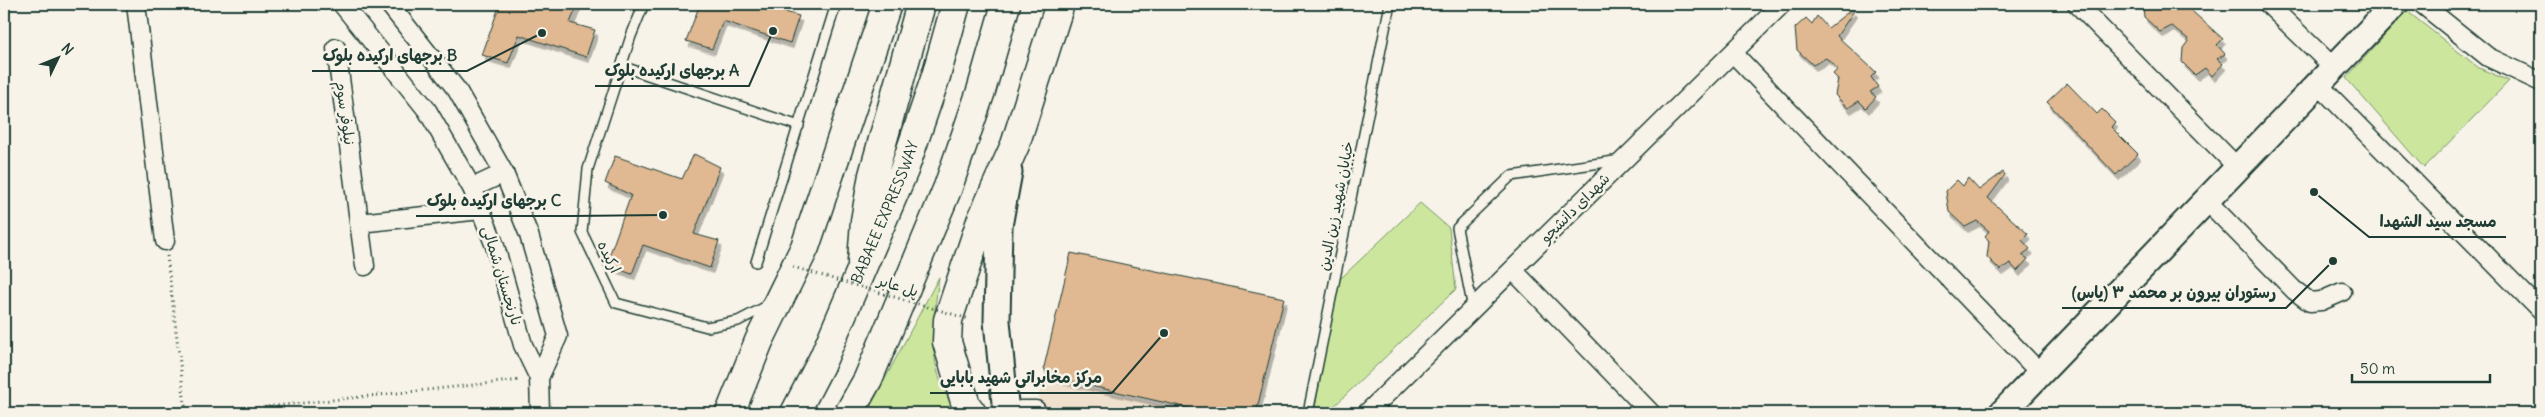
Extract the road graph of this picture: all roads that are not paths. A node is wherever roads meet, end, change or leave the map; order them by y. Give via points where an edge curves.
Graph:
1 (136, 4) edge
2 (342, 4) edge
3 (389, 4) edge
4 (644, 4) edge
5 (836, 4) edge
6 (887, 4) edge
7 (921, 4) edge
8 (956, 4) edge
9 (1006, 4) edge
10 (1060, 4) edge
11 (1390, 4) edge
12 (1782, 4) edge
13 (2077, 4) edge
14 (2268, 4) edge
15 (2395, 4) edge
16 (2422, 4) edge
17 (336, 48) dead end
18 (1732, 53) junction
19 (621, 66) junction
20 (2326, 76) junction
21 (2541, 82) edge
22 (799, 126) junction
23 (1015, 145) junction
24 (1624, 160) junction
25 (2238, 168) junction
26 (504, 173) junction
27 (472, 188) junction
28 (2206, 200) junction
29 (481, 210) junction
30 (360, 223) junction
31 (165, 241) road end
32 (756, 262) dead end
33 (862, 264) junction
34 (365, 266) dead end
35 (1513, 270) junction
36 (2342, 292) dead end
37 (776, 302) junction
38 (1473, 309) junction
39 (2541, 310) edge
40 (2040, 374) junction
41 (539, 378) junction
42 (1036, 410) dead end
43 (540, 413) edge
44 (730, 413) edge
45 (795, 413) edge
46 (849, 413) edge
47 (972, 413) edge
48 (1006, 413) edge
49 (1017, 413) edge
50 (1308, 413) edge
51 (1367, 413) edge
52 (1651, 413) edge
53 (2002, 413) edge

1 - 31 street
2 - 27 street, نارنجستان شمالی via 427,110
3 - 26 street, نارنجستان شمالی via 457,90
4 - 19 lane, ارکیده
5 - 22 lane
6 - 37 main road via 805,247
7 - 33 main road via 873,175
8 - 33 main road, BABAEE EXPRESSWAY via 904,170
9 - 46 main road via 948,187 868,378
10 - 23 main road
11 - 50 lane, خیابان شهید زین الدین
12 - 18 street, شهدای دانشجو
13 - 25 street
14 - 20 street
15 - 20 main road
16 - 21 street via 2488,57
17 - 30 street, نیلوفر سوم
18 - 24 street, شهدای دانشجو
18 - 40 street
19 - 22 lane
19 - 37 lane, ارکیده via 588,170 582,232 616,303 707,327 738,320
20 - 25 main road
20 - 39 street
22 - 32 lane
23 - 47 main road via 981,221 948,320 946,342 966,405
23 - 48 main road via 999,226 997,321
24 - 35 street, شهدای دانشجو
24 - 38 lane via 1510,176 1457,228
25 - 28 main road
26 - 27 street
26 - 41 street, نارنجستان شمالی via 529,235 558,336
27 - 29 street, نارنجستان شمالی
28 - 36 street via 2294,290 2310,302
28 - 40 main road
29 - 30 street
29 - 41 street, نارنجستان شمالی via 524,345
30 - 34 street, نیلوفر سوم
33 - 45 main road, BABAEE EXPRESSWAY
35 - 38 street, شهدای دانشجو
35 - 52 street
37 - 44 main road
38 - 51 street, شهدای دانشجو
40 - 53 main road
41 - 43 street, نارنجستان شمالی
42 - 49 street

